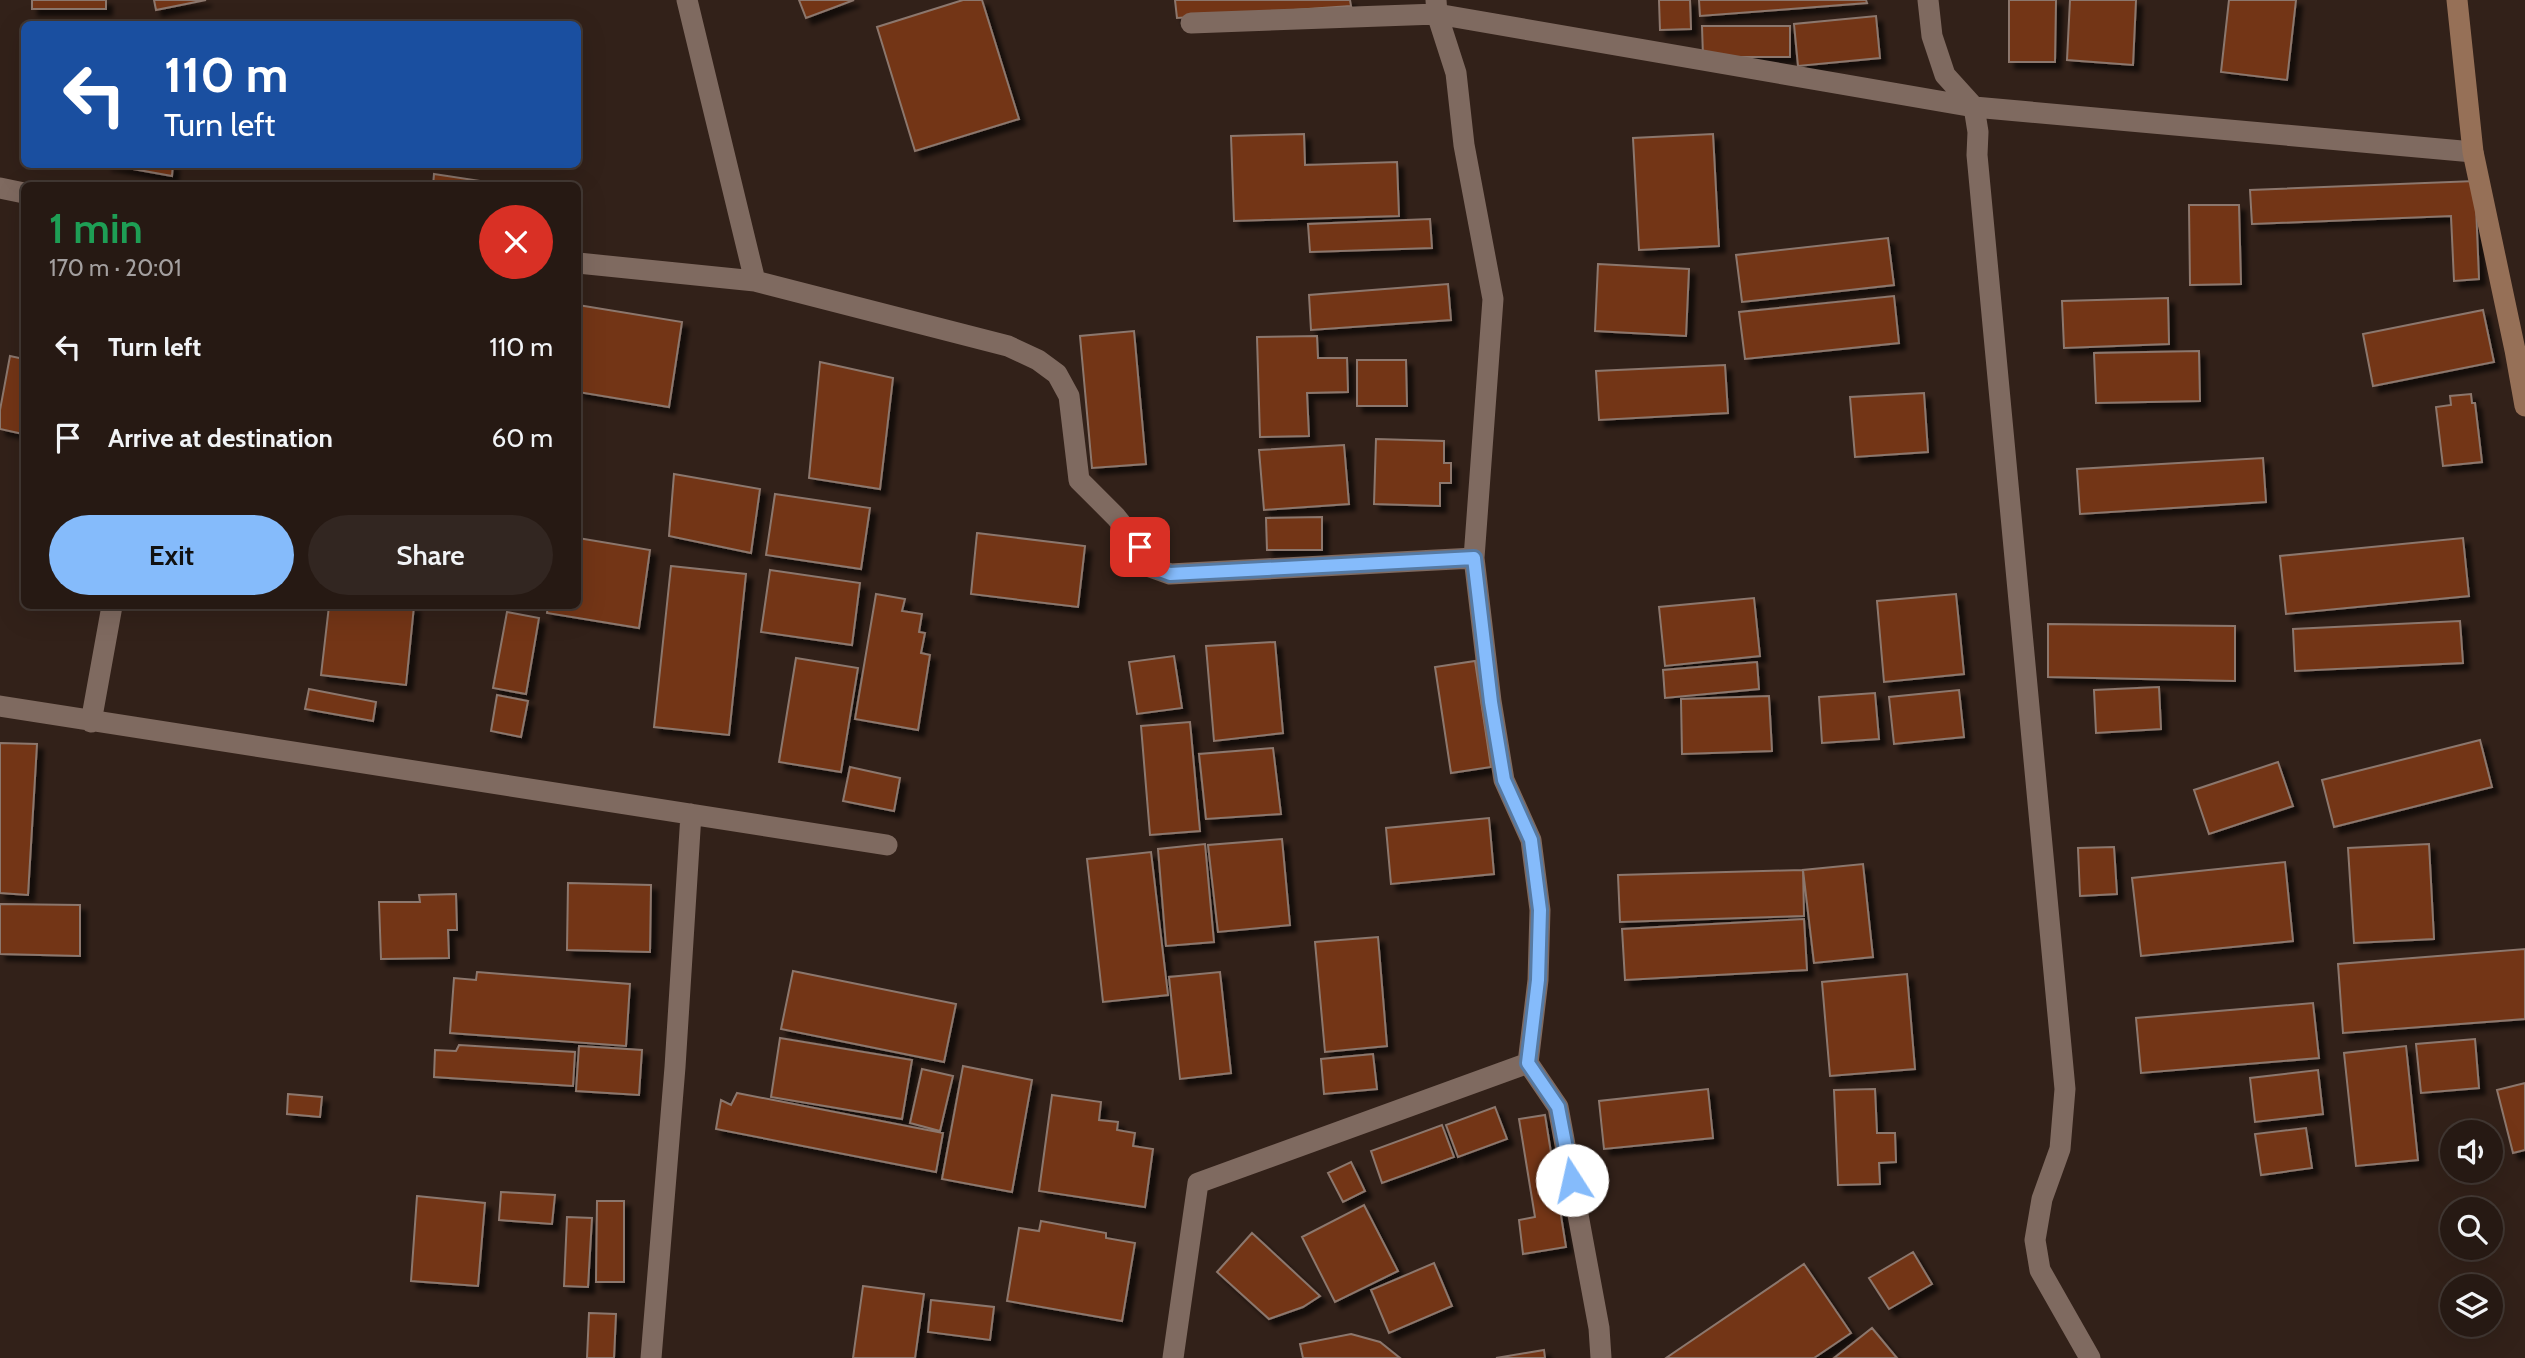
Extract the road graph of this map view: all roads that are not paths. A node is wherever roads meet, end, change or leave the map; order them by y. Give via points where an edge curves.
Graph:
1 (687, 0) edge
2 (1928, 0) edge
3 (2457, 0) edge
4 (1437, 7) edge
5 (1191, 23) dead end
6 (1974, 107) junction
7 (2473, 152) junction
8 (0, 188) edge
9 (21, 192) edge
10 (581, 263) edge
11 (755, 281) junction
12 (2525, 406) edge
13 (1474, 558) junction
14 (110, 609) edge
15 (0, 706) edge
16 (91, 722) junction
17 (691, 814) junction
18 (887, 845) dead end
19 (1528, 1063) junction
20 (651, 1358) edge
21 (1173, 1358) edge
22 (1601, 1358) edge
23 (2090, 1358) edge

1 - 11 street
2 - 6 street via 1932,36 1945,75
3 - 7 street
4 - 5 street
4 - 6 street
4 - 13 street via 1456,74 1464,145 1493,299
6 - 7 street
6 - 23 street via 2065,1089 2060,1149 2042,1199 2035,1240 2040,1270
7 - 12 street
8 - 9 street
10 - 11 street
11 - 13 street via 1008,346 1038,360 1056,374 1069,396 1079,480 1140,547 1146,565 1170,574 1197,574
13 - 19 street via 1504,780 1531,840 1540,910
14 - 16 street
15 - 16 street
16 - 17 street
17 - 18 street
17 - 20 street
19 - 21 street via 1198,1182
19 - 22 street via 1558,1107

